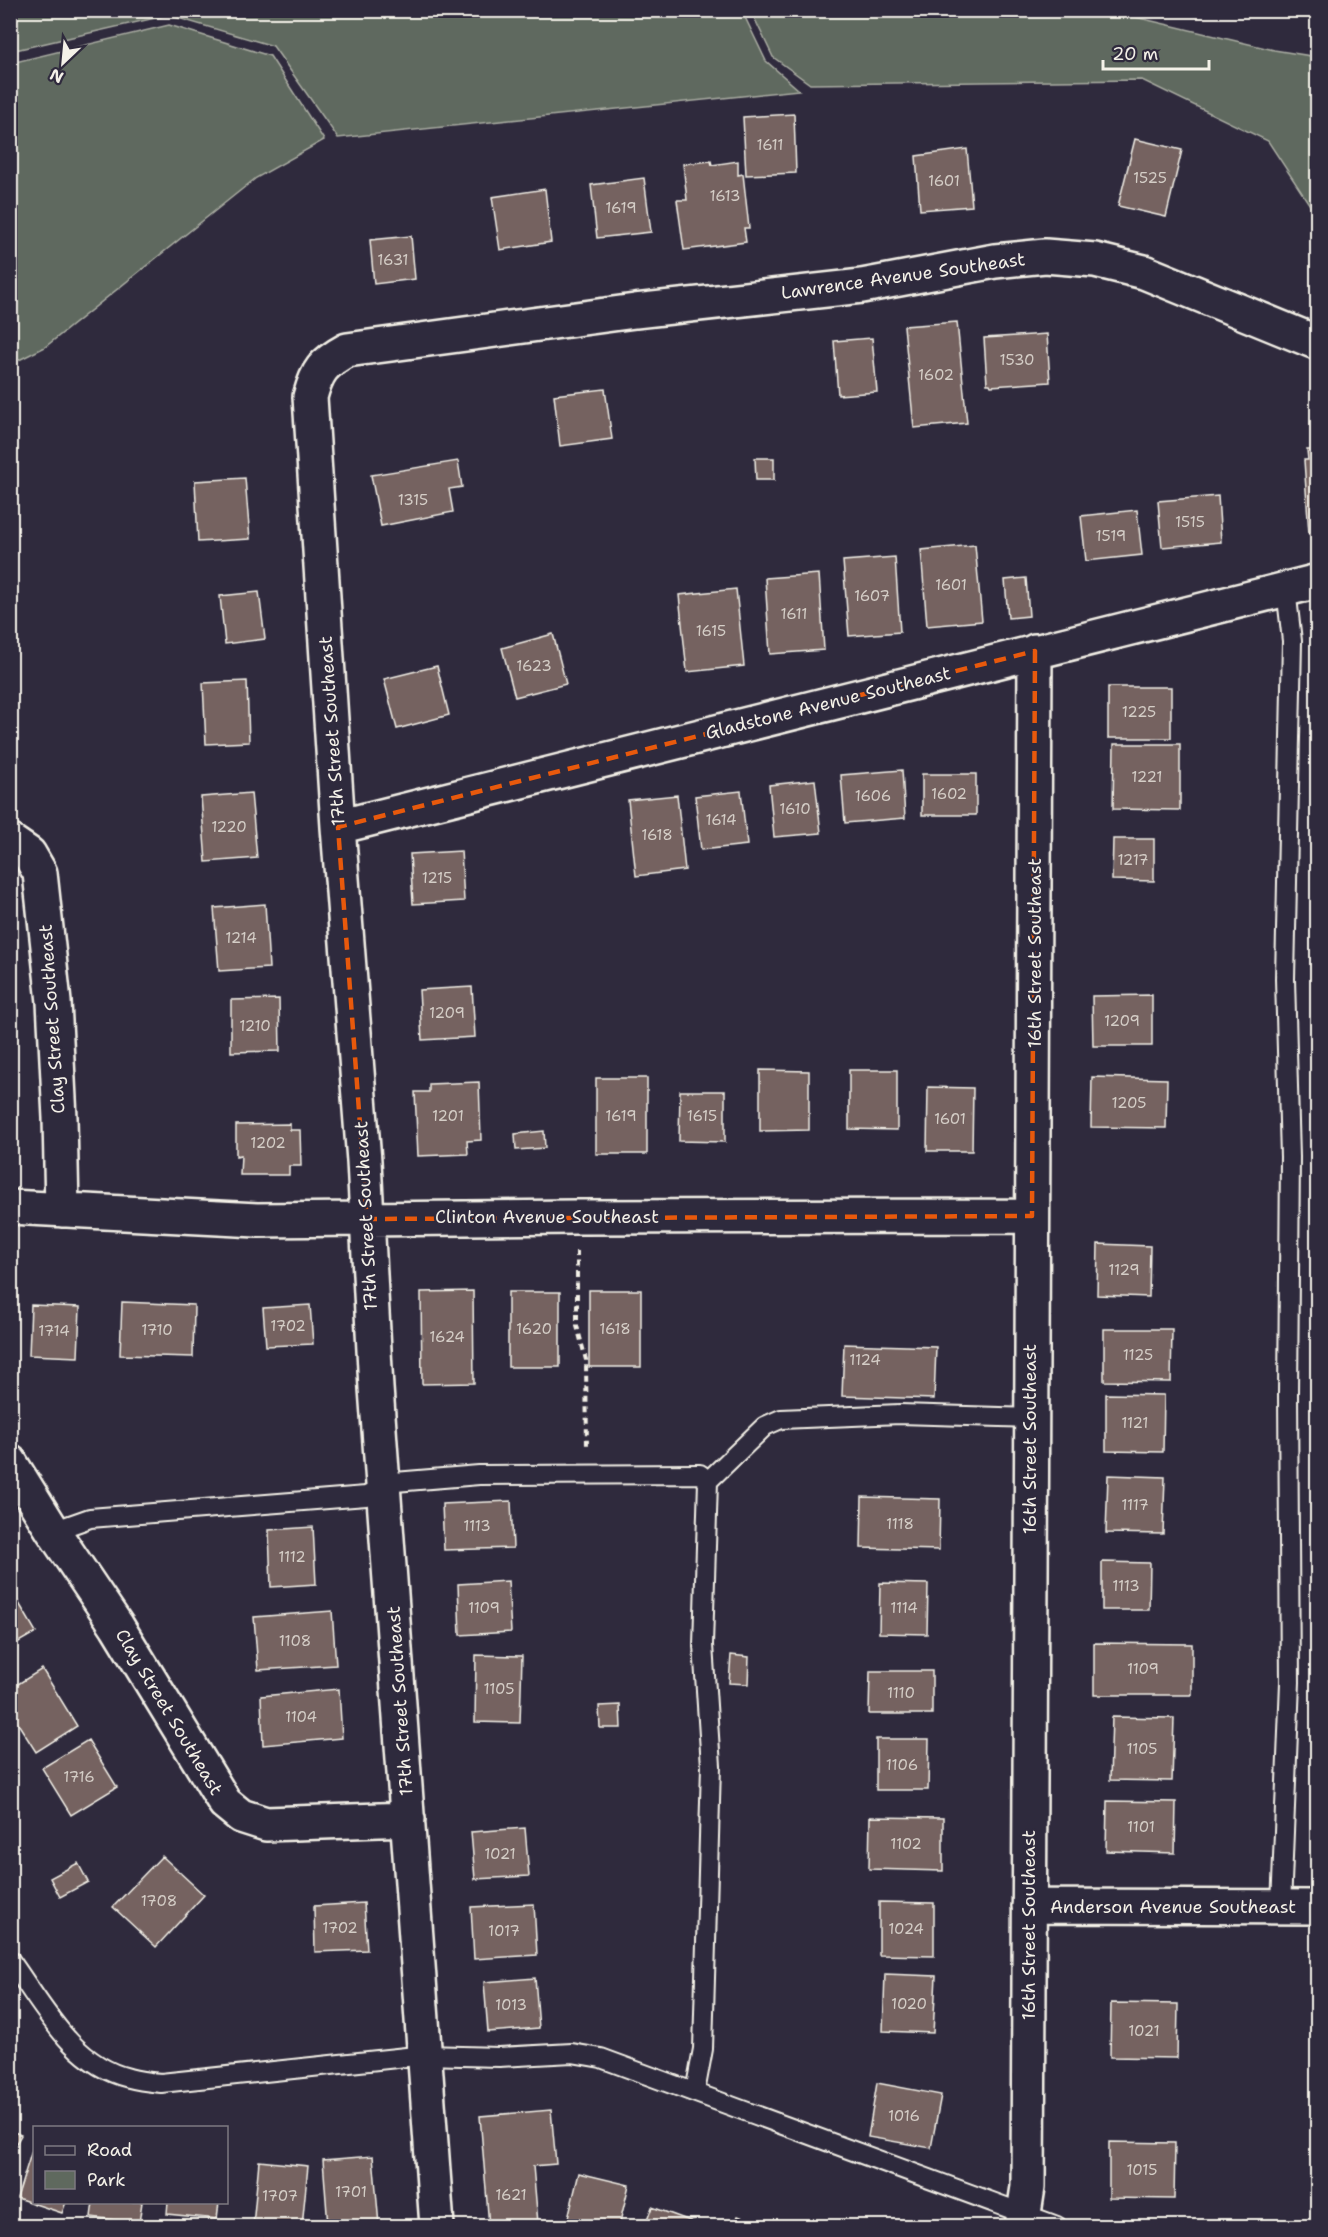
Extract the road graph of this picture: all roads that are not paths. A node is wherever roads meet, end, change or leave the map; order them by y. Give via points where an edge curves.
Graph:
1 (476, 333) joint
2 (1317, 343) edge
3 (1317, 581) edge
4 (1286, 588) junction
5 (1035, 651) junction
6 (338, 826) junction
7 (10, 841) edge
8 (10, 1207) edge
9 (62, 1210) junction
10 (1032, 1216) junction
11 (367, 1219) junction
12 (1030, 1418) junction
13 (10, 1462) edge
14 (708, 1481) junction
15 (385, 1485) junction
16 (53, 1531) junction
17 (408, 1819) junction
18 (1029, 1906) junction
19 (1317, 1907) edge
20 (1281, 1908) junction
21 (10, 1960) edge
22 (425, 2055) junction
23 (695, 2092) junction
24 (1024, 2220) edge
25 (437, 2226) edge
26 (1057, 2226) edge

1 - 2 street, Lawrence Avenue Southeast via 861,286 995,261 1045,256 1095,260 1144,272
1 - 6 street, 17th Street Southeast via 347,350 328,360 316,377 310,398
3 - 4 street, Gladstone Avenue Southeast
4 - 5 street, Gladstone Avenue Southeast
4 - 20 lane via 1292,641 1285,979 1290,1157 1290,1682
5 - 6 street, Gladstone Avenue Southeast
5 - 10 street, 16th Street Southeast
6 - 11 street, 17th Street Southeast
7 - 9 street, Clay Street Southeast via 29,854 40,873 54,1002
8 - 9 street, Clinton Avenue Southeast
9 - 11 street, Clinton Avenue Southeast via 256,1220
10 - 11 street, Clinton Avenue Southeast
10 - 12 street, 16th Street Southeast
11 - 15 street, 17th Street Southeast
12 - 14 lane via 900,1414 781,1419 765,1426
12 - 18 street, 16th Street Southeast
13 - 16 street, Clay Street Southeast
14 - 15 lane via 700,1474 588,1473 479,1475
14 - 23 lane via 703,1645 711,1766 702,2049
15 - 16 lane via 366,1496 90,1518
15 - 17 street, 17th Street Southeast
16 - 17 street, Clay Street Southeast via 117,1626 225,1803 241,1816 266,1824
17 - 22 street, 17th Street Southeast
18 - 20 street, Anderson Avenue Southeast
18 - 24 street, 16th Street Southeast via 1028,2187
19 - 20 street, Anderson Avenue Southeast
21 - 22 lane via 69,2043 96,2064 127,2078 161,2083
22 - 23 lane via 499,2057 572,2053 601,2058
22 - 25 street, 17th Street Southeast
23 - 24 lane
24 - 26 lane

